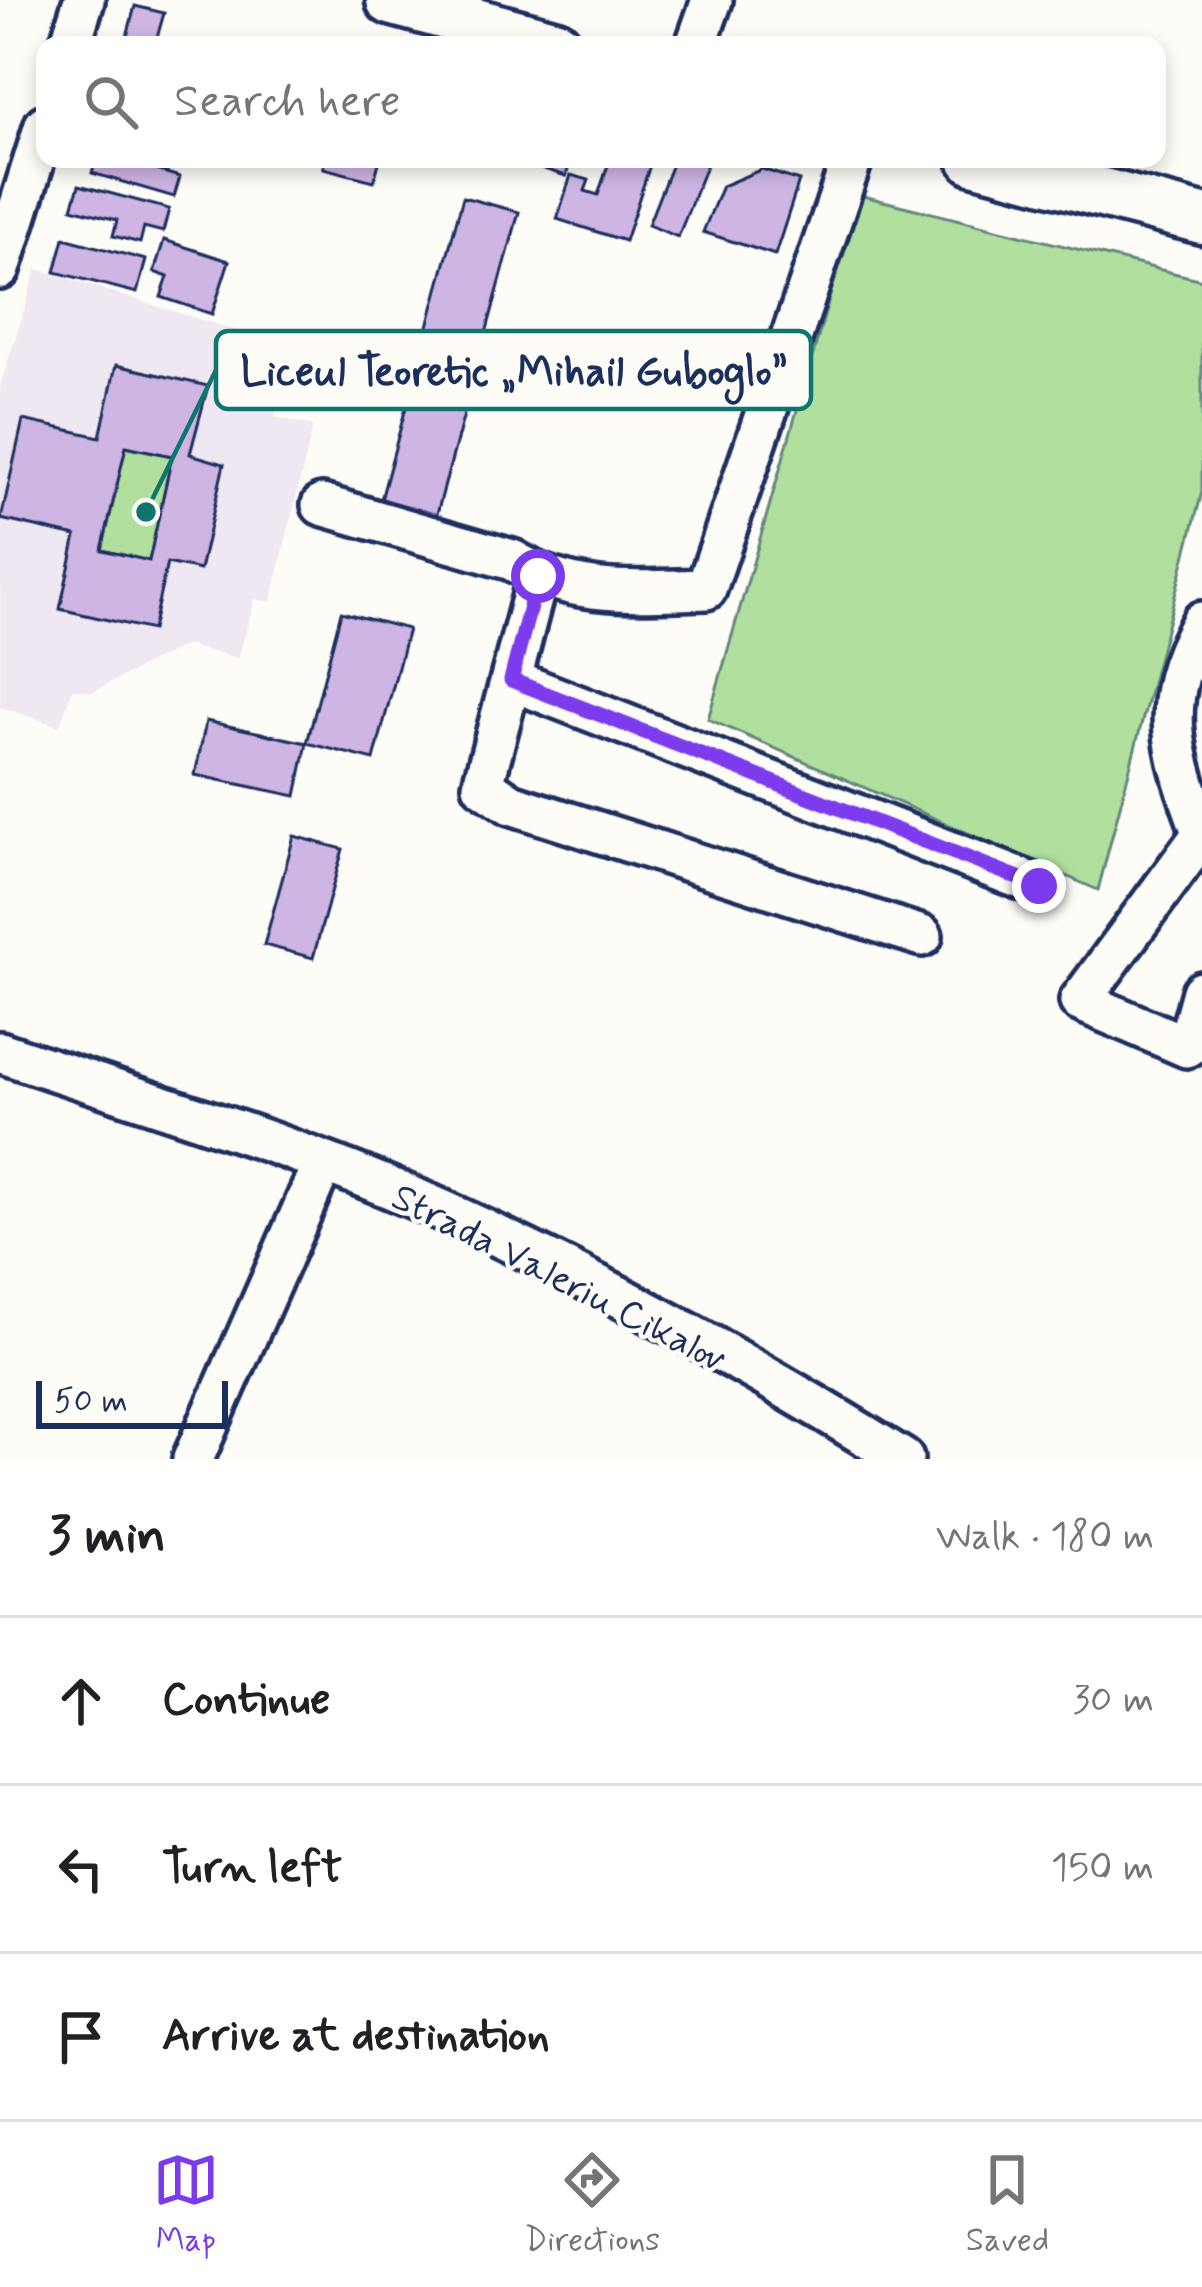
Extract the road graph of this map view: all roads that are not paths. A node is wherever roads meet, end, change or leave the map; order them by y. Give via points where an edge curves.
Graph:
1 (84, 0) edge
2 (391, 0) edge
3 (712, 0) edge
4 (73, 36) edge
5 (523, 36) edge
6 (699, 36) edge
7 (36, 154) edge
8 (849, 168) edge
9 (1007, 168) edge
10 (1202, 219) edge
11 (0, 269) edge
12 (322, 505) dead end
13 (538, 576) junction
14 (1202, 622) edge
15 (511, 680) junction
16 (1202, 833) edge
17 (1039, 886) dead end
18 (922, 936) dead end
19 (1202, 992) edge
20 (0, 1052) edge
21 (323, 1163) junction
22 (193, 1459) edge
23 (903, 1459) edge

1 - 4 street
2 - 5 main road
3 - 6 street
7 - 11 street
8 - 13 street via 706,589 594,592
9 - 10 main road
12 - 13 street via 512,560
13 - 15 street
14 - 16 street via 1170,731
15 - 17 street
15 - 18 street via 483,785 511,804
16 - 19 street via 1080,1000 1187,1047
20 - 21 street, Strada Valeriu Cikalov
21 - 22 street
21 - 23 street, Strada Valeriu Cikalov via 578,1276

